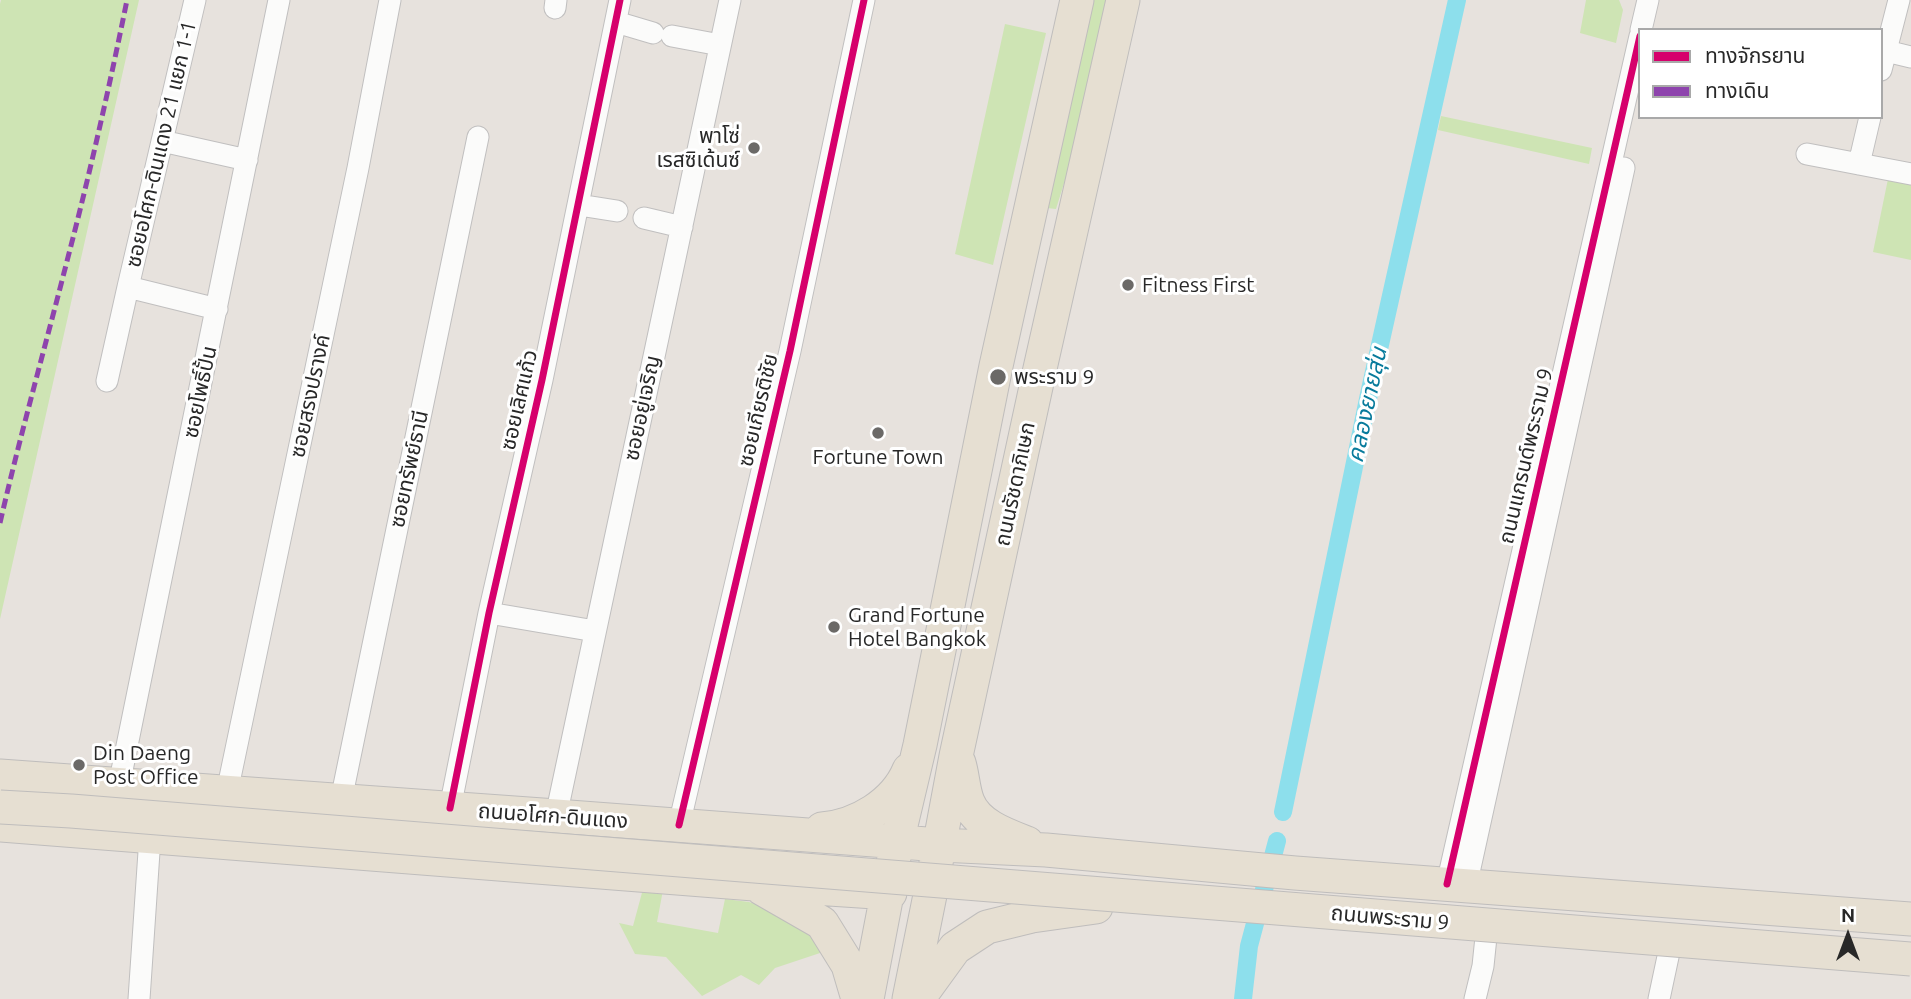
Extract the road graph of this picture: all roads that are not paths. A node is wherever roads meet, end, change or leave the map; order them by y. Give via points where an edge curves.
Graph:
1 (195, 0) edge
2 (279, 0) edge
3 (390, 0) edge
4 (620, 0) edge
5 (730, 0) edge
6 (863, 0) edge
7 (1077, 0) edge
8 (1123, 0) edge
9 (1648, 0) edge
10 (1661, 0) edge
11 (1899, 0) edge
12 (616, 22) junction
13 (1641, 28) edge
14 (1655, 28) edge
15 (720, 45) junction
16 (1638, 45) edge
17 (1911, 57) edge
18 (1884, 61) edge
19 (1638, 107) edge
20 (1870, 119) edge
21 (478, 137) dead end
22 (162, 141) junction
23 (1807, 154) dead end
24 (247, 160) junction
25 (1859, 164) junction
26 (1911, 174) edge
27 (579, 205) junction
28 (617, 211) dead end
29 (644, 218) dead end
30 (682, 227) junction
31 (128, 287) junction
32 (217, 309) junction
33 (996, 366) junction
34 (1039, 373) junction
35 (107, 382) dead end
36 (489, 613) junction
37 (595, 631) junction
38 (920, 745) junction
39 (956, 756) junction
40 (0, 776) edge
41 (119, 785) junction
42 (0, 789) edge
43 (227, 792) junction
44 (341, 800) junction
45 (381, 804) junction
46 (0, 807) edge
47 (450, 808) junction
48 (494, 811) junction
49 (555, 816) junction
50 (0, 825) edge
51 (679, 825) junction
52 (778, 832) junction
53 (150, 837) junction
54 (940, 845) junction
55 (1046, 850) junction
56 (375, 853) junction
57 (488, 862) junction
58 (881, 866) junction
59 (754, 884) junction
60 (1457, 885) junction
61 (930, 895) junction
62 (1096, 906) junction
63 (1911, 919) edge
64 (1486, 937) junction
65 (1911, 937) edge
66 (1669, 952) junction
67 (1911, 959) edge
68 (1911, 971) edge
69 (139, 999) edge
70 (858, 999) edge
71 (867, 999) edge
72 (909, 999) edge
73 (918, 999) edge
74 (1475, 999) edge
75 (1659, 999) edge

1 - 22 street, ซอยอโศก-ดินแดง 21 แยก 1-1
2 - 24 street, ซอยโพธิ์ปั้น
3 - 43 street, ซอยสรงปรางค์
4 - 12 street, ซอยเลิศแก้ว
5 - 15 street, ซอยอยู่เจริญ
6 - 51 street, ซอยเกียรติชัย via 790,351
7 - 33 main road, ถนนรัชดาภิเษก
8 - 34 main road, ถนนรัชดาภิเษก
9 - 13 street
10 - 14 street
11 - 18 street
12 - 15 street
12 - 27 street, ซอยเลิศแก้ว
15 - 30 street, ซอยอยู่เจริญ
16 - 60 street, ถนนแกรนด์พระราม 9
17 - 18 street
19 - 60 street, ถนนแกรนด์พระราม 9
20 - 25 street
21 - 44 street, ซอยทรัพย์ธานี
22 - 24 street
22 - 31 street, ซอยอโศก-ดินแดง 21 แยก 1-1
23 - 25 street
24 - 32 street, ซอยโพธิ์ปั้น
25 - 26 street
27 - 28 street
27 - 36 street, ซอยเลิศแก้ว
29 - 30 street
30 - 37 street, ซอยอยู่เจริญ
31 - 32 street
31 - 35 street, ซอยอโศก-ดินแดง 21 แยก 1-1
32 - 41 street, ซอยโพธิ์ปั้น
33 - 34 main road via 1009,378 1027,381
33 - 38 main road, ถนนรัชดาภิเษก
34 - 39 main road, ถนนรัชดาภิเษก
36 - 37 street
36 - 47 street, ซอยเลิศแก้ว
37 - 49 street, ซอยอยู่เจริญ
38 - 52 main road via 891,797 860,819 835,828
38 - 58 main road, ถนนรัชดาภิเษก
39 - 54 main road, ถนนรัชดาภิเษก
39 - 55 main road via 968,803 981,820 1007,836
40 - 41 main road, ถนนอโศก-ดินแดง
41 - 43 main road, ถนนอโศก-ดินแดง
42 - 58 main road, ถนนอโศก-ดินแดง via 519,827
43 - 44 main road, ถนนอโศก-ดินแดง
44 - 45 main road, ถนนอโศก-ดินแดง
45 - 47 main road, ถนนอโศก-ดินแดง
45 - 56 main road
46 - 58 main road, ถนนอโศก-ดินแดง, bridge
47 - 48 main road, ถนนอโศก-ดินแดง
48 - 49 main road, ถนนอโศก-ดินแดง
48 - 57 main road
49 - 51 main road, ถนนอโศก-ดินแดง
50 - 53 main road, ถนนอโศก-ดินแดง
51 - 52 main road, ถนนอโศก-ดินแดง
52 - 58 main road, ถนนอโศก-ดินแดง
53 - 56 main road, ถนนอโศก-ดินแดง
53 - 69 street
54 - 55 main road, ถนนพระราม 9
54 - 58 main road, ถนนอโศก-ดินแดง
54 - 61 main road
55 - 60 main road, ถนนพระราม 9
56 - 57 main road, ถนนอโศก-ดินแดง
57 - 59 main road, ถนนอโศก-ดินแดง
58 - 59 main road, ถนนอโศก-ดินแดง
58 - 61 main road, ถนนอโศก-ดินแดง
58 - 65 main road, ถนนพระราม 9
58 - 67 main road, ถนนพระราม 9, bridge
58 - 71 main road
59 - 70 main road via 822,923 848,965
60 - 63 main road, ถนนพระราม 9
61 - 62 main road, ถนนพระราม 9
61 - 72 main road
62 - 64 main road, ถนนพระราม 9
62 - 73 main road via 987,927 955,948
64 - 66 main road, ถนนพระราม 9
64 - 74 street
66 - 68 main road, ถนนพระราม 9
66 - 75 street

